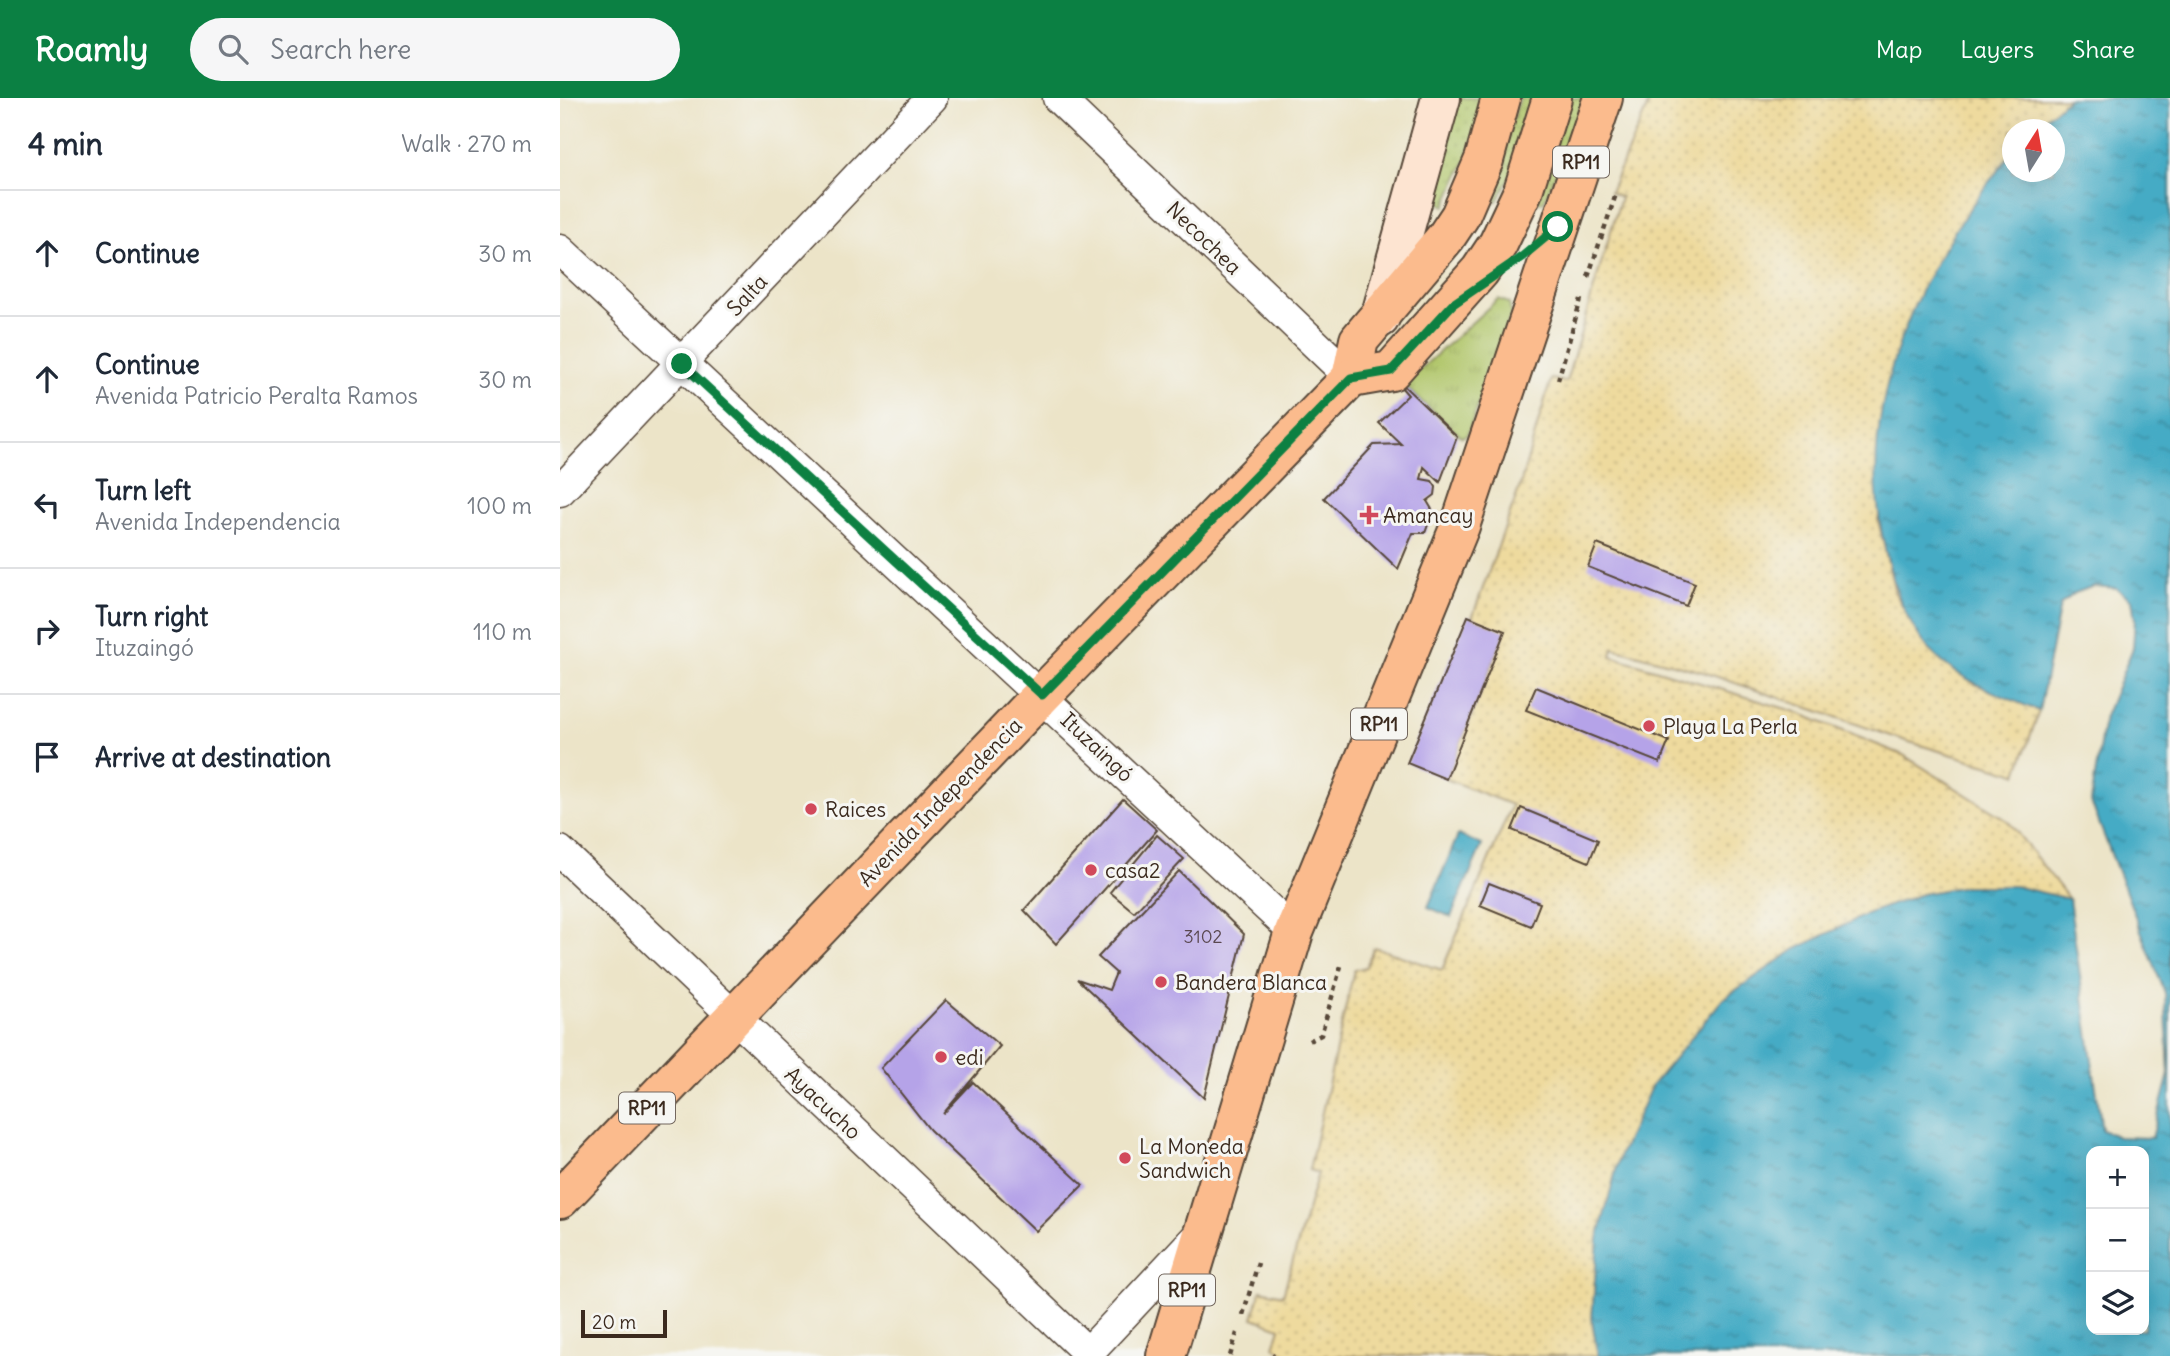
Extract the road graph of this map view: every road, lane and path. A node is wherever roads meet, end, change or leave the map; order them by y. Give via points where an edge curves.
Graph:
1 (932, 98) edge
2 (1058, 98) edge
3 (1441, 98) edge
4 (1501, 98) edge
5 (1552, 98) edge
6 (1603, 98) edge
7 (1616, 194) dead end
8 (1558, 227) junction
9 (560, 250) edge
10 (1588, 277) dead end
11 (1581, 299) dead end
12 (1453, 304) junction
13 (1380, 318) junction
14 (682, 364) junction
15 (1351, 378) junction
16 (1558, 380) dead end
17 (560, 491) edge
18 (1042, 695) junction
19 (560, 851) edge
20 (1294, 932) junction
21 (1341, 966) dead end
22 (733, 1017) junction
23 (1309, 1041) dead end
24 (560, 1199) edge
25 (1208, 1224) junction
26 (1258, 1263) dead end
27 (1242, 1315) dead end
28 (1237, 1333) dead end
29 (1086, 1354) edge
30 (1166, 1356) edge
31 (1230, 1356) edge

1 - 14 street, Salta
2 - 15 street, Necochea
3 - 13 main road
4 - 13 main road via 1484,160 1460,216
5 - 12 main road, RP11 via 1511,217 1480,271
6 - 8 main road, RP11
7 - 10 path
8 - 12 main road
8 - 20 main road, RP11 via 1460,526
9 - 14 street, Ituzaingó
11 - 16 path
12 - 15 main road, RP11 via 1391,371
13 - 15 main road via 1359,340
14 - 17 street, Salta
14 - 18 street, Ituzaingó
15 - 18 main road, Avenida Independencia / RP11
18 - 20 street, Ituzaingó
18 - 22 main road, Avenida Independencia / RP11
19 - 22 street, Ayacucho
20 - 25 main road, RP11
21 - 23 path via 1321,1035
22 - 24 main road, Avenida Independencia / RP11
22 - 29 street, Ayacucho
25 - 29 street
25 - 30 main road, RP11
26 - 27 path
28 - 31 path

